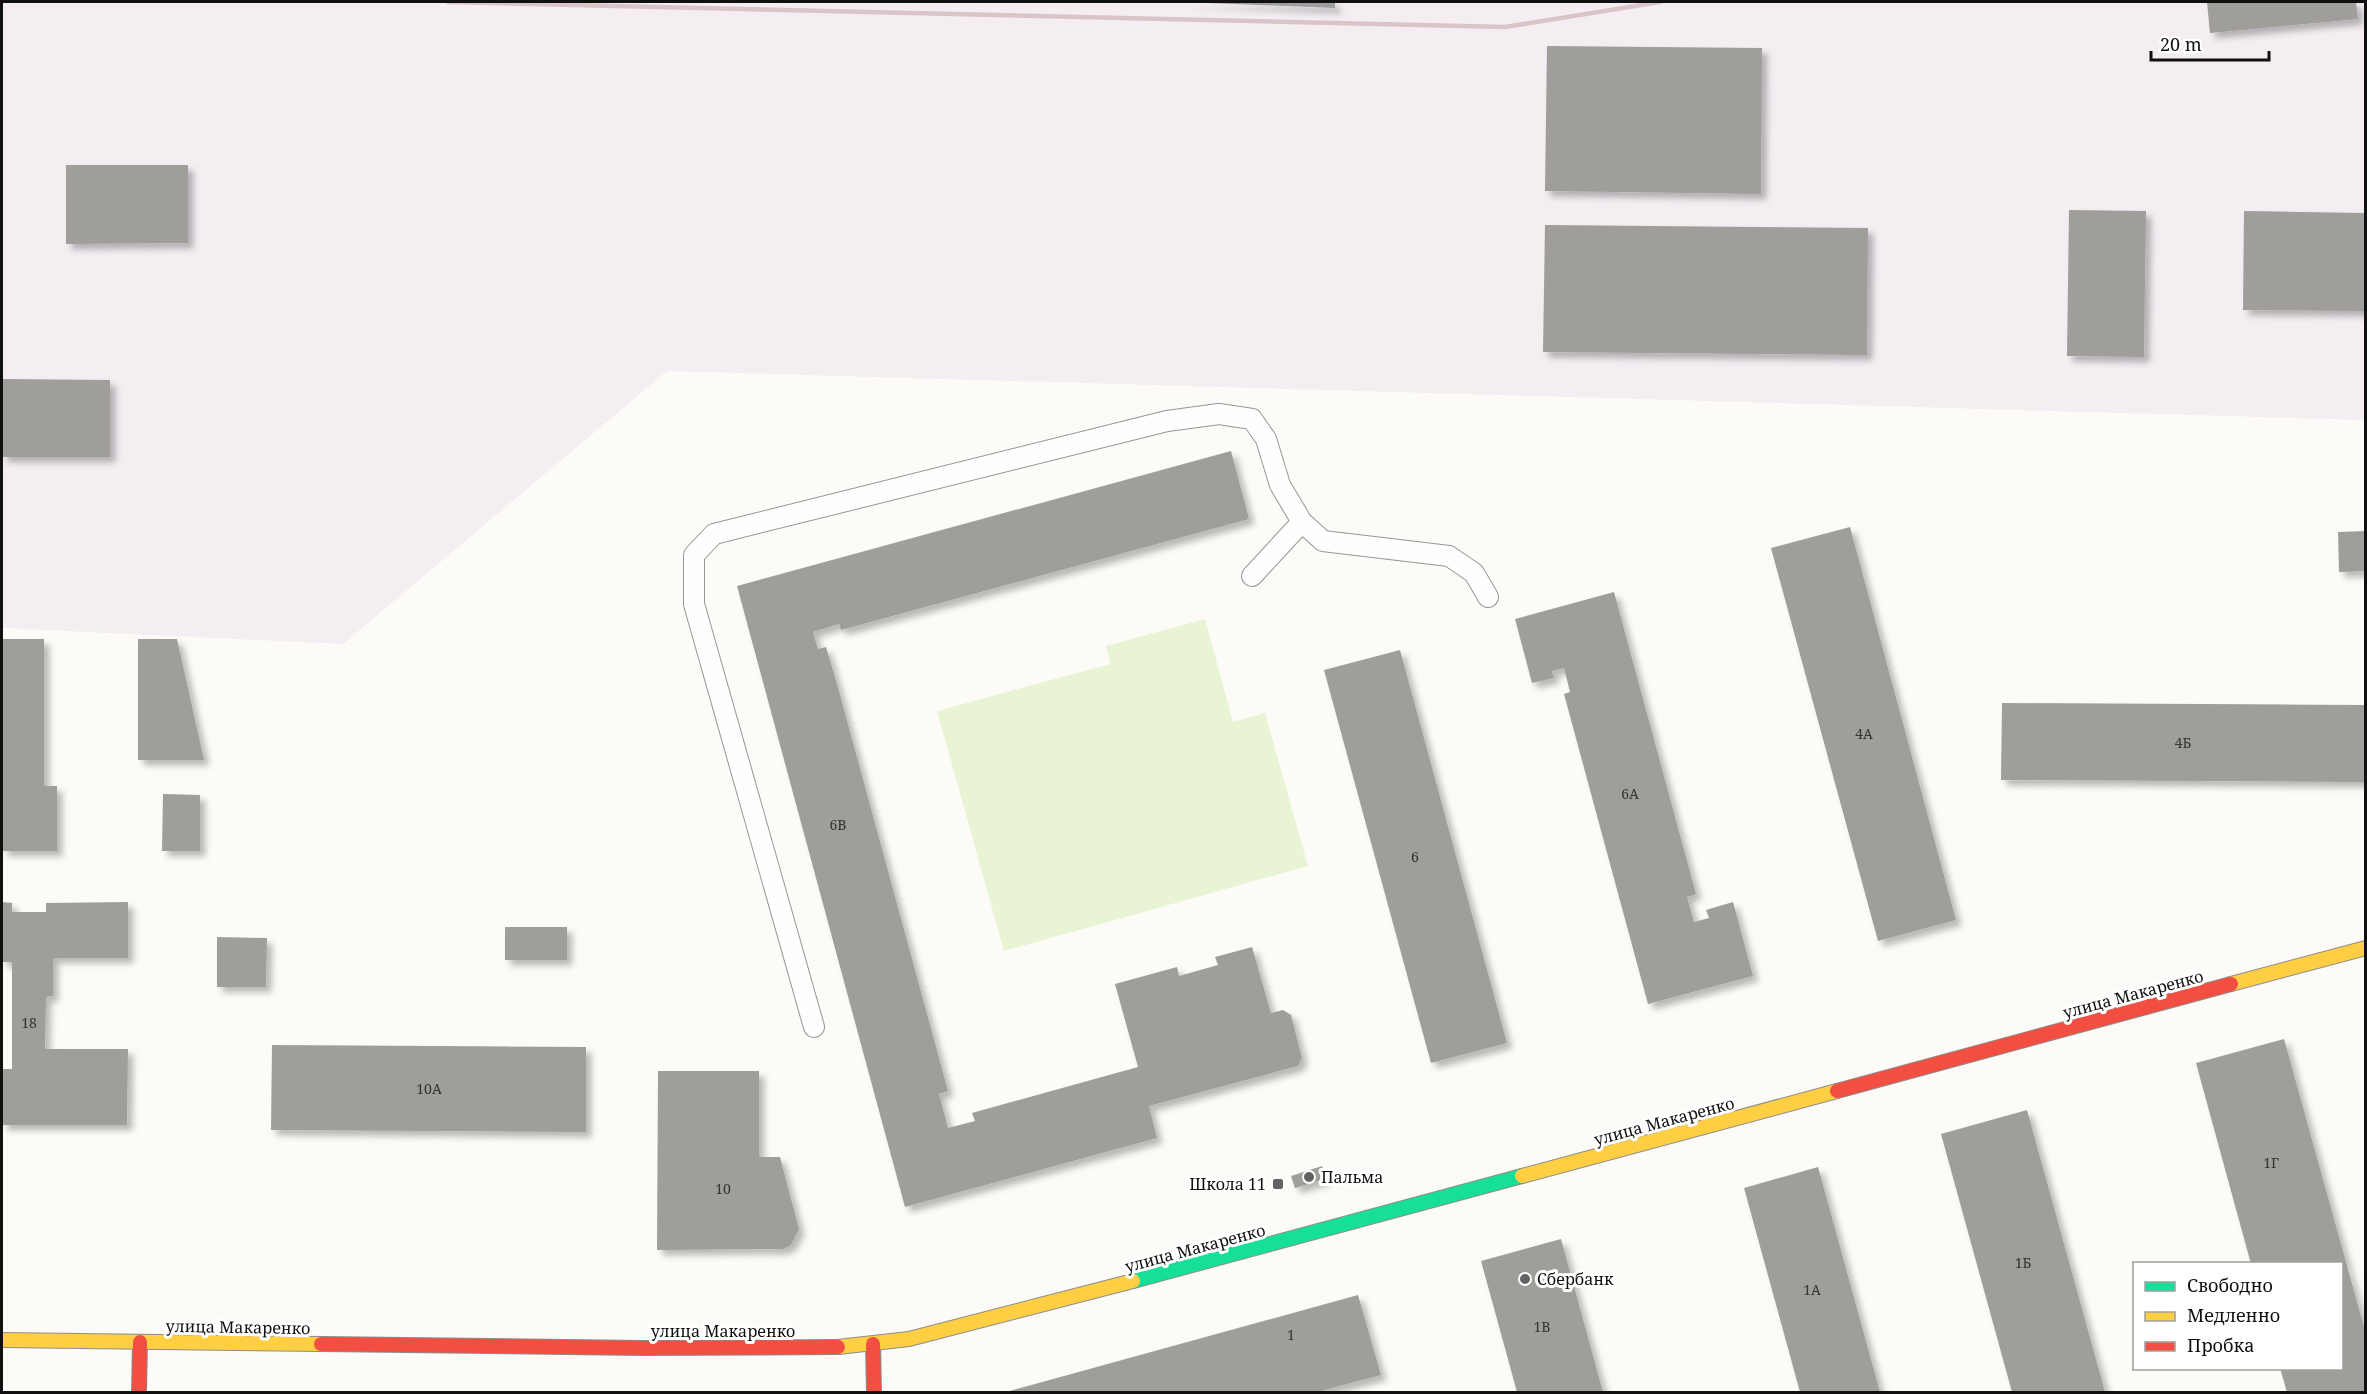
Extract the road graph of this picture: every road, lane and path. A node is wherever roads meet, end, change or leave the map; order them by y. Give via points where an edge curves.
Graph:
1 (1302, 522) junction
2 (1252, 576) dead end
3 (1488, 597) dead end
4 (2366, 948) edge
5 (814, 1028) dead end
6 (2, 1340) edge
7 (140, 1342) junction
8 (873, 1344) junction
9 (139, 1392) edge
10 (874, 1392) edge

1 - 2 lane
1 - 3 lane via 1323,541 1449,556 1474,573
1 - 5 lane via 1280,484 1266,439 1252,419 1219,414 1167,421 714,534 694,555 694,604
4 - 8 street, улица Макаренко via 978,1323
6 - 7 street, улица Макаренко
7 - 8 street, улица Макаренко via 642,1348
7 - 9 street
8 - 10 street

